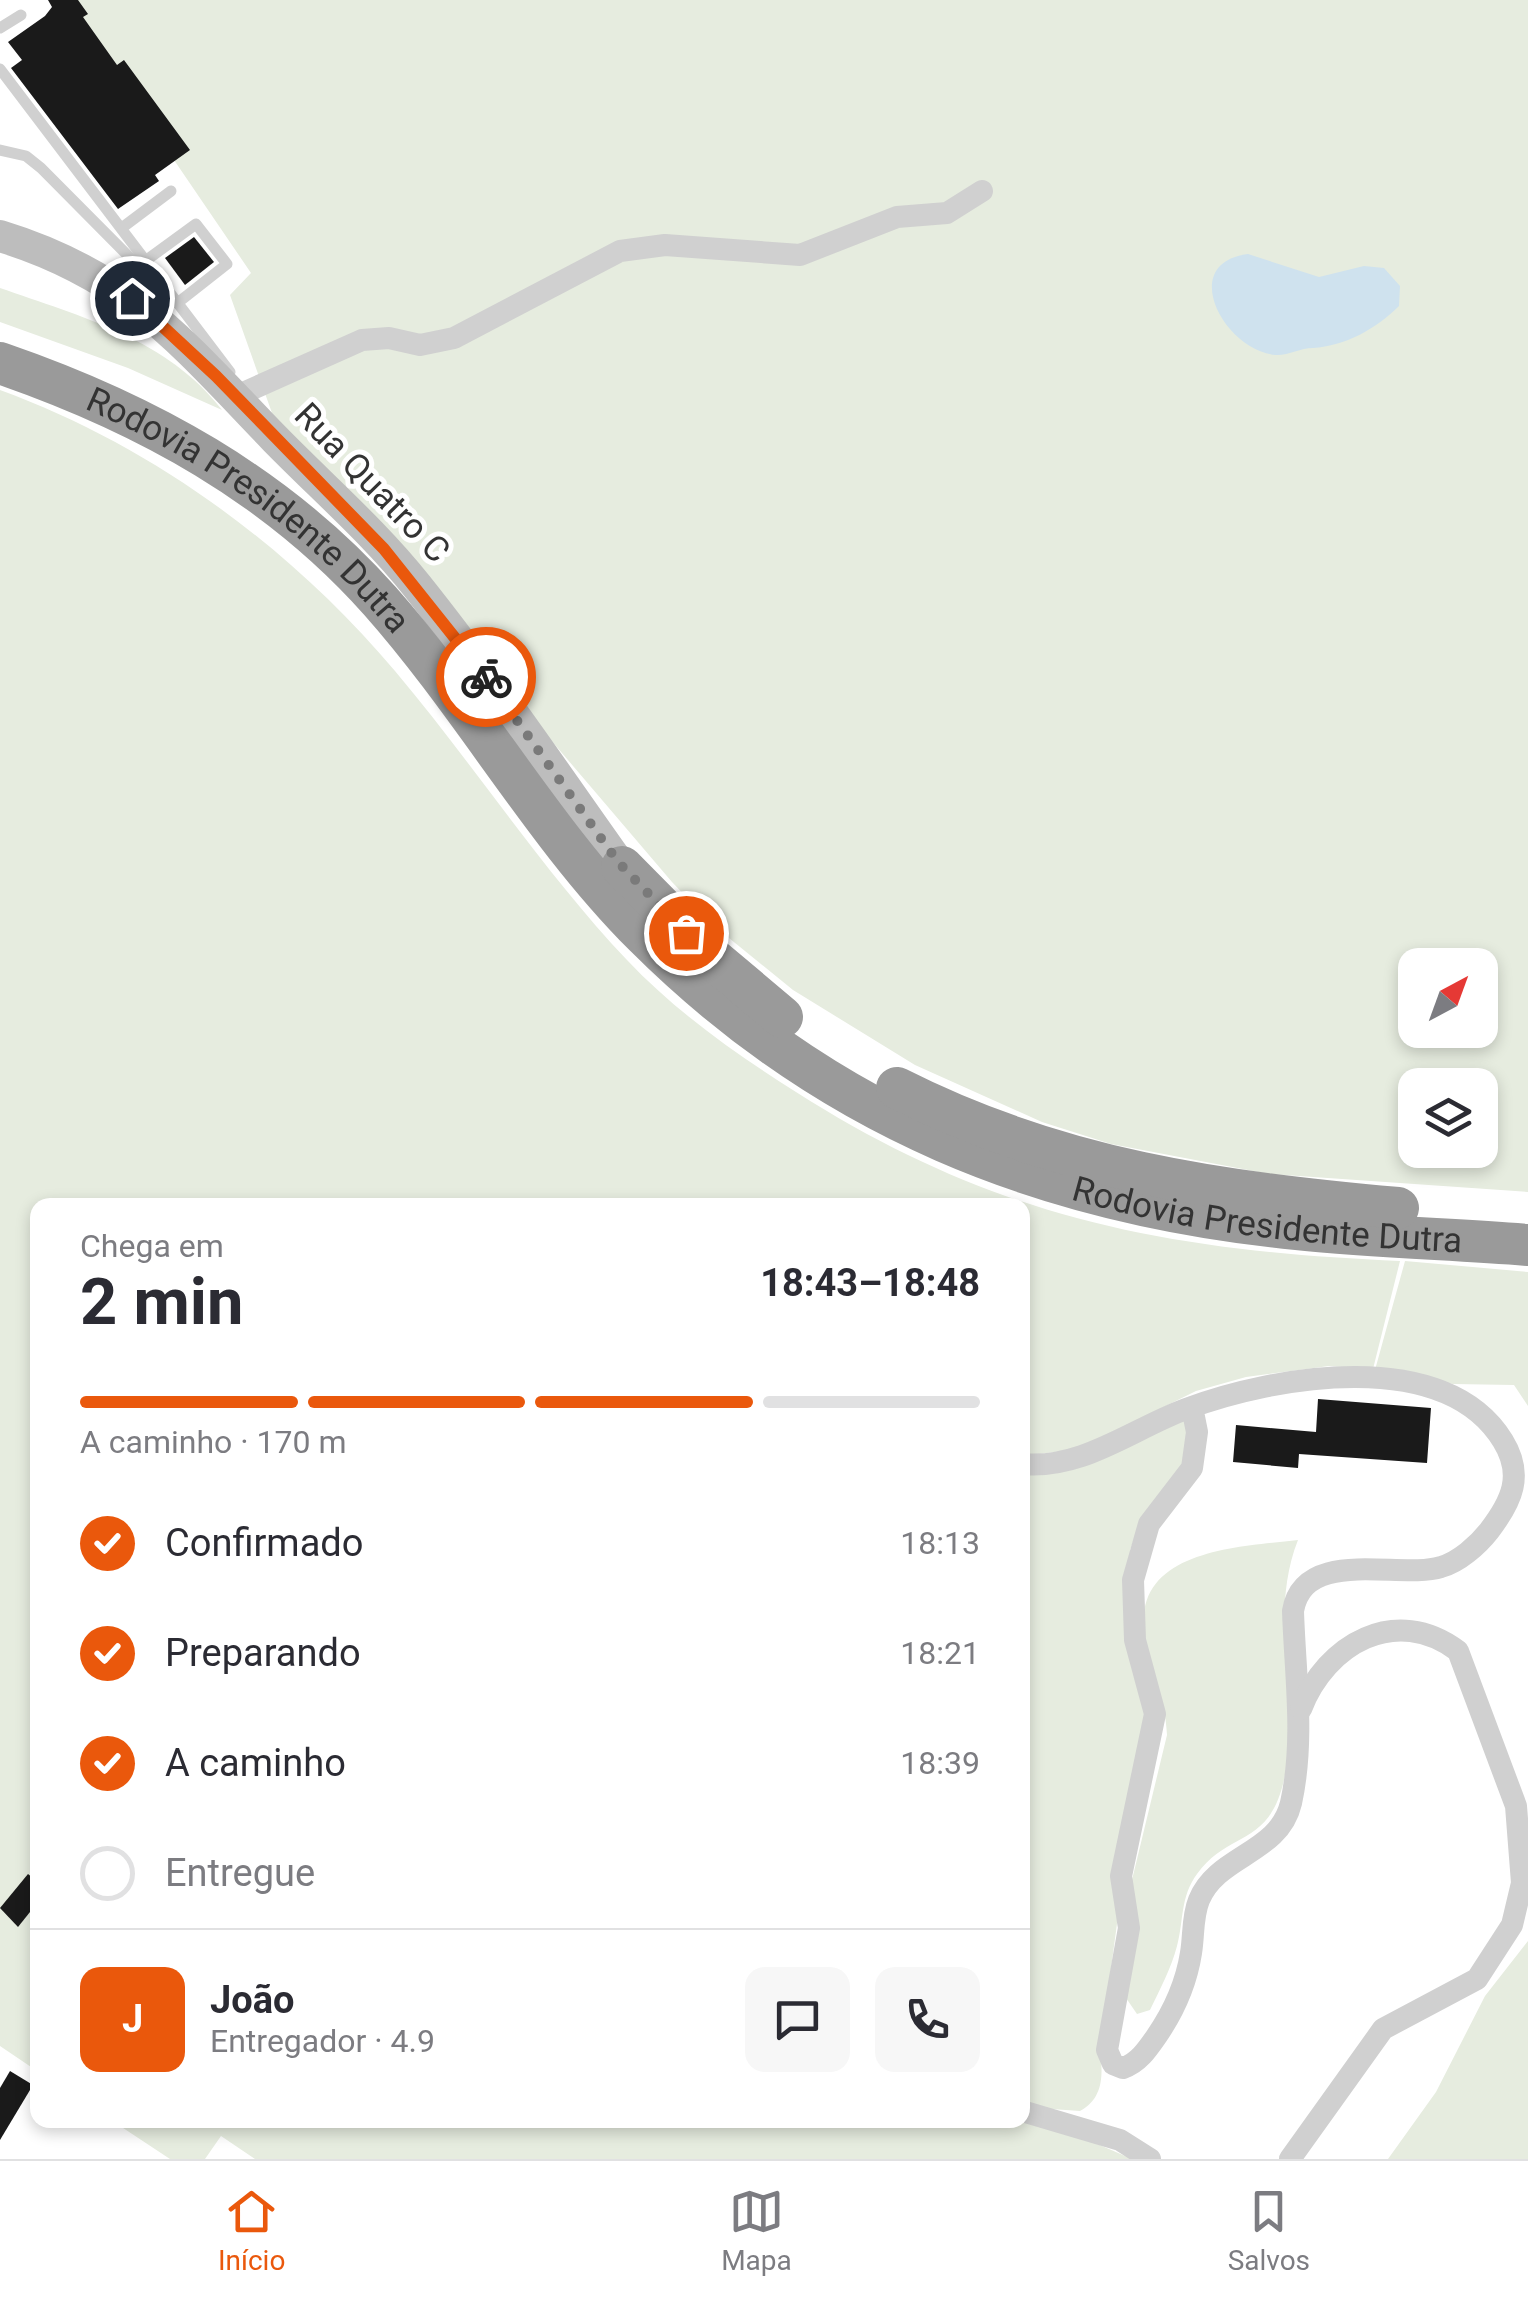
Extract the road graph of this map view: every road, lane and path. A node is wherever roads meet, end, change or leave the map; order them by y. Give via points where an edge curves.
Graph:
1 (20, 15) dead end
2 (0, 28) edge
3 (0, 69) edge
4 (0, 150) edge
5 (171, 191) dead end
6 (982, 191) dead end
7 (124, 227) junction
8 (0, 236) edge
9 (148, 259) junction
10 (180, 301) junction
11 (0, 333) edge
12 (205, 334) junction
13 (0, 364) edge
14 (243, 392) junction
15 (270, 434) junction
16 (618, 862) junction
17 (1528, 1217) edge
18 (1528, 1246) edge
19 (1192, 1406) junction
20 (1030, 1464) edge
21 (1298, 1720) junction
22 (1030, 2113) edge
23 (1150, 2159) edge
24 (1290, 2159) edge

1 - 2 lane
3 - 7 lane
4 - 12 lane via 42,168
5 - 7 lane
6 - 14 street via 947,213 898,217 800,255 666,245 620,251 454,338 420,344 362,340
7 - 9 lane
8 - 15 street, Rua Quatro C via 70,260 132,298
9 - 10 lane
9 - 10 lane via 196,224 227,264
10 - 12 lane
11 - 16 highway, Rodovia Presidente Dutra via 162,398 317,500 397,584
12 - 14 lane
13 - 18 highway, Rodovia Presidente Dutra via 160,429 302,523 391,614 642,934 750,1028 852,1096 950,1148 1096,1196 1296,1229
14 - 15 lane
15 - 16 street, Rua Quatro C via 416,585
16 - 17 highway, Rodovia Presidente Dutra via 712,958 823,1048 1006,1138 1194,1185
19 - 20 street via 1068,1462
19 - 21 street via 1313,1376 1382,1379 1470,1404 1496,1430 1513,1462 1513,1493 1504,1511 1463,1556 1426,1570 1336,1572 1299,1593 1293,1611
19 - 21 street via 1192,1468 1149,1524 1133,1580 1135,1640 1156,1714 1121,1876 1128,1928 1107,2050 1118,2067 1135,2062 1176,2008 1204,1889 1264,1845 1286,1818
21 - 24 street via 1323,1666 1354,1644 1410,1630 1450,1644 1465,1661 1516,1806 1522,1883 1512,1925 1490,1965 1460,1992 1384,2030
22 - 23 street via 1120,2140

